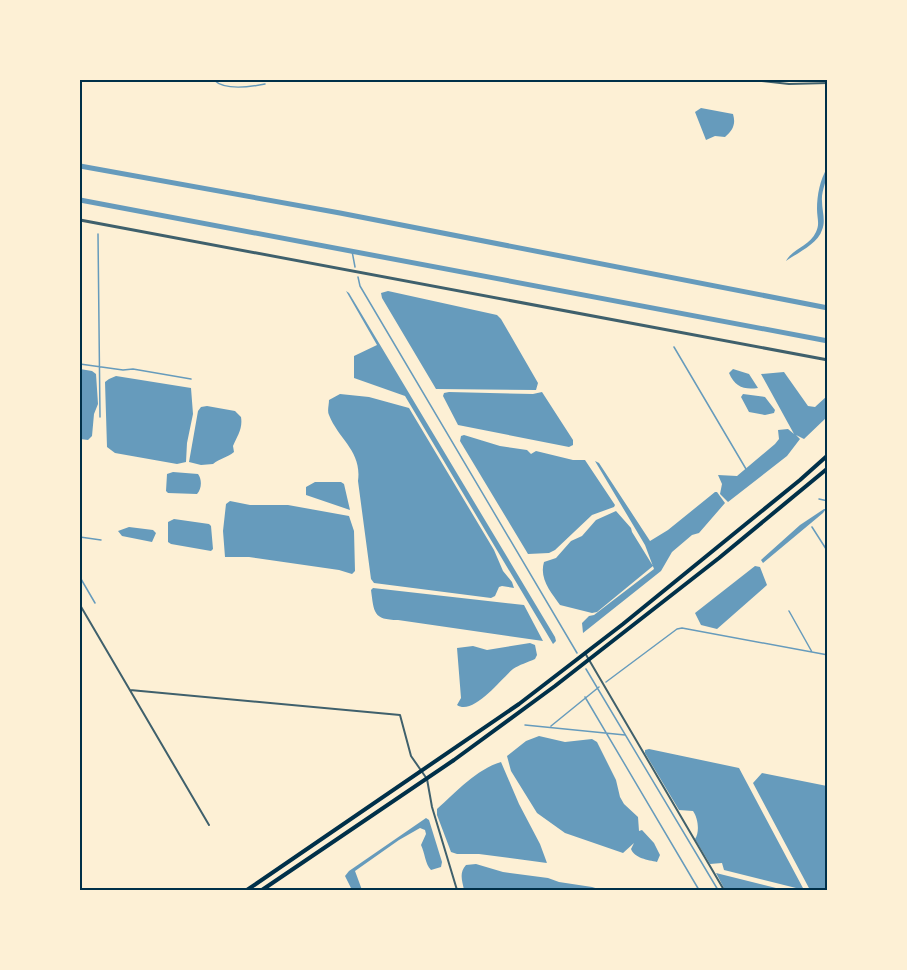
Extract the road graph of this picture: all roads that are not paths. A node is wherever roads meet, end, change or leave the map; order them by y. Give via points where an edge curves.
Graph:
1 (753, 80) edge
2 (828, 83) edge
3 (80, 220) edge
4 (828, 360) edge
5 (828, 455) edge
6 (828, 468) edge
7 (80, 605) edge
8 (585, 653) junction
9 (588, 660) junction
10 (130, 690) junction
11 (421, 771) junction
12 (426, 779) junction
13 (209, 825) dead end
14 (247, 891) edge
15 (262, 891) edge
16 (457, 891) edge
17 (723, 891) edge

1 - 2 street
3 - 4 street
5 - 8 highway
6 - 9 highway
7 - 10 street
8 - 9 street
8 - 11 highway
9 - 12 highway
9 - 17 street
10 - 11 street via 400,715 411,756
10 - 13 street
11 - 12 street
11 - 14 highway
12 - 15 highway
12 - 16 street

